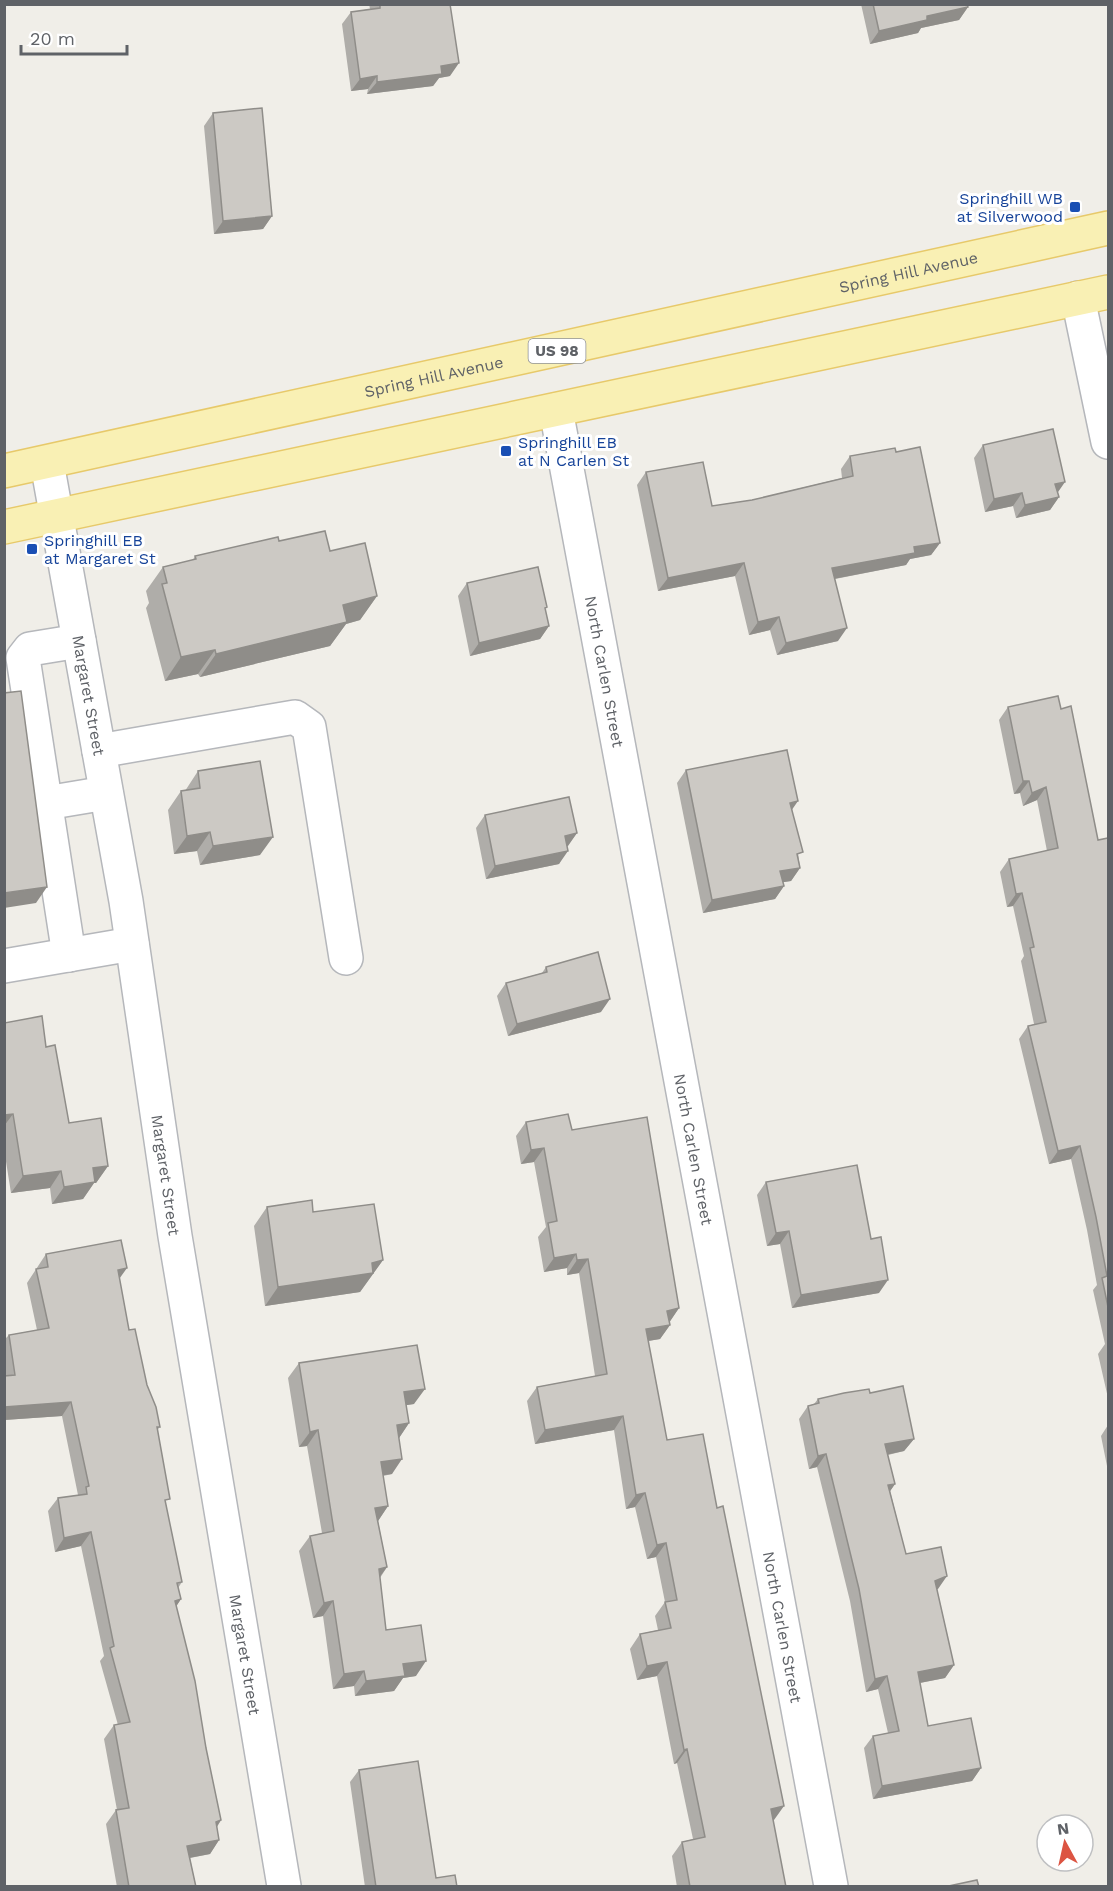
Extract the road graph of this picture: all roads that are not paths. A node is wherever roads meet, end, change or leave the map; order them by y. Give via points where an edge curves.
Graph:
1 (1108, 228) edge
2 (1093, 295) edge
3 (556, 410) junction
4 (1108, 442) edge
5 (46, 463) junction
6 (4, 471) edge
7 (56, 516) junction
8 (4, 527) edge
9 (79, 641) junction
10 (99, 751) junction
11 (106, 793) junction
12 (46, 803) junction
13 (132, 944) junction
14 (69, 955) junction
15 (346, 958) dead end
16 (4, 966) edge
17 (284, 1887) edge
18 (831, 1887) edge

1 - 5 main road, Spring Hill Avenue / US 98
2 - 3 main road
2 - 4 street
3 - 7 main road
3 - 18 street, North Carlen Street
5 - 6 main road, Spring Hill Avenue / US 98
5 - 7 street, Margaret Street
7 - 8 main road
7 - 9 street, Margaret Street
9 - 10 street, Margaret Street
9 - 12 street via 30,649 23,658
10 - 11 street, Margaret Street
10 - 15 street via 295,717 309,727
11 - 12 street
11 - 13 street, Margaret Street
12 - 14 street
13 - 14 street
13 - 17 street, Margaret Street via 175,1236
14 - 16 street

